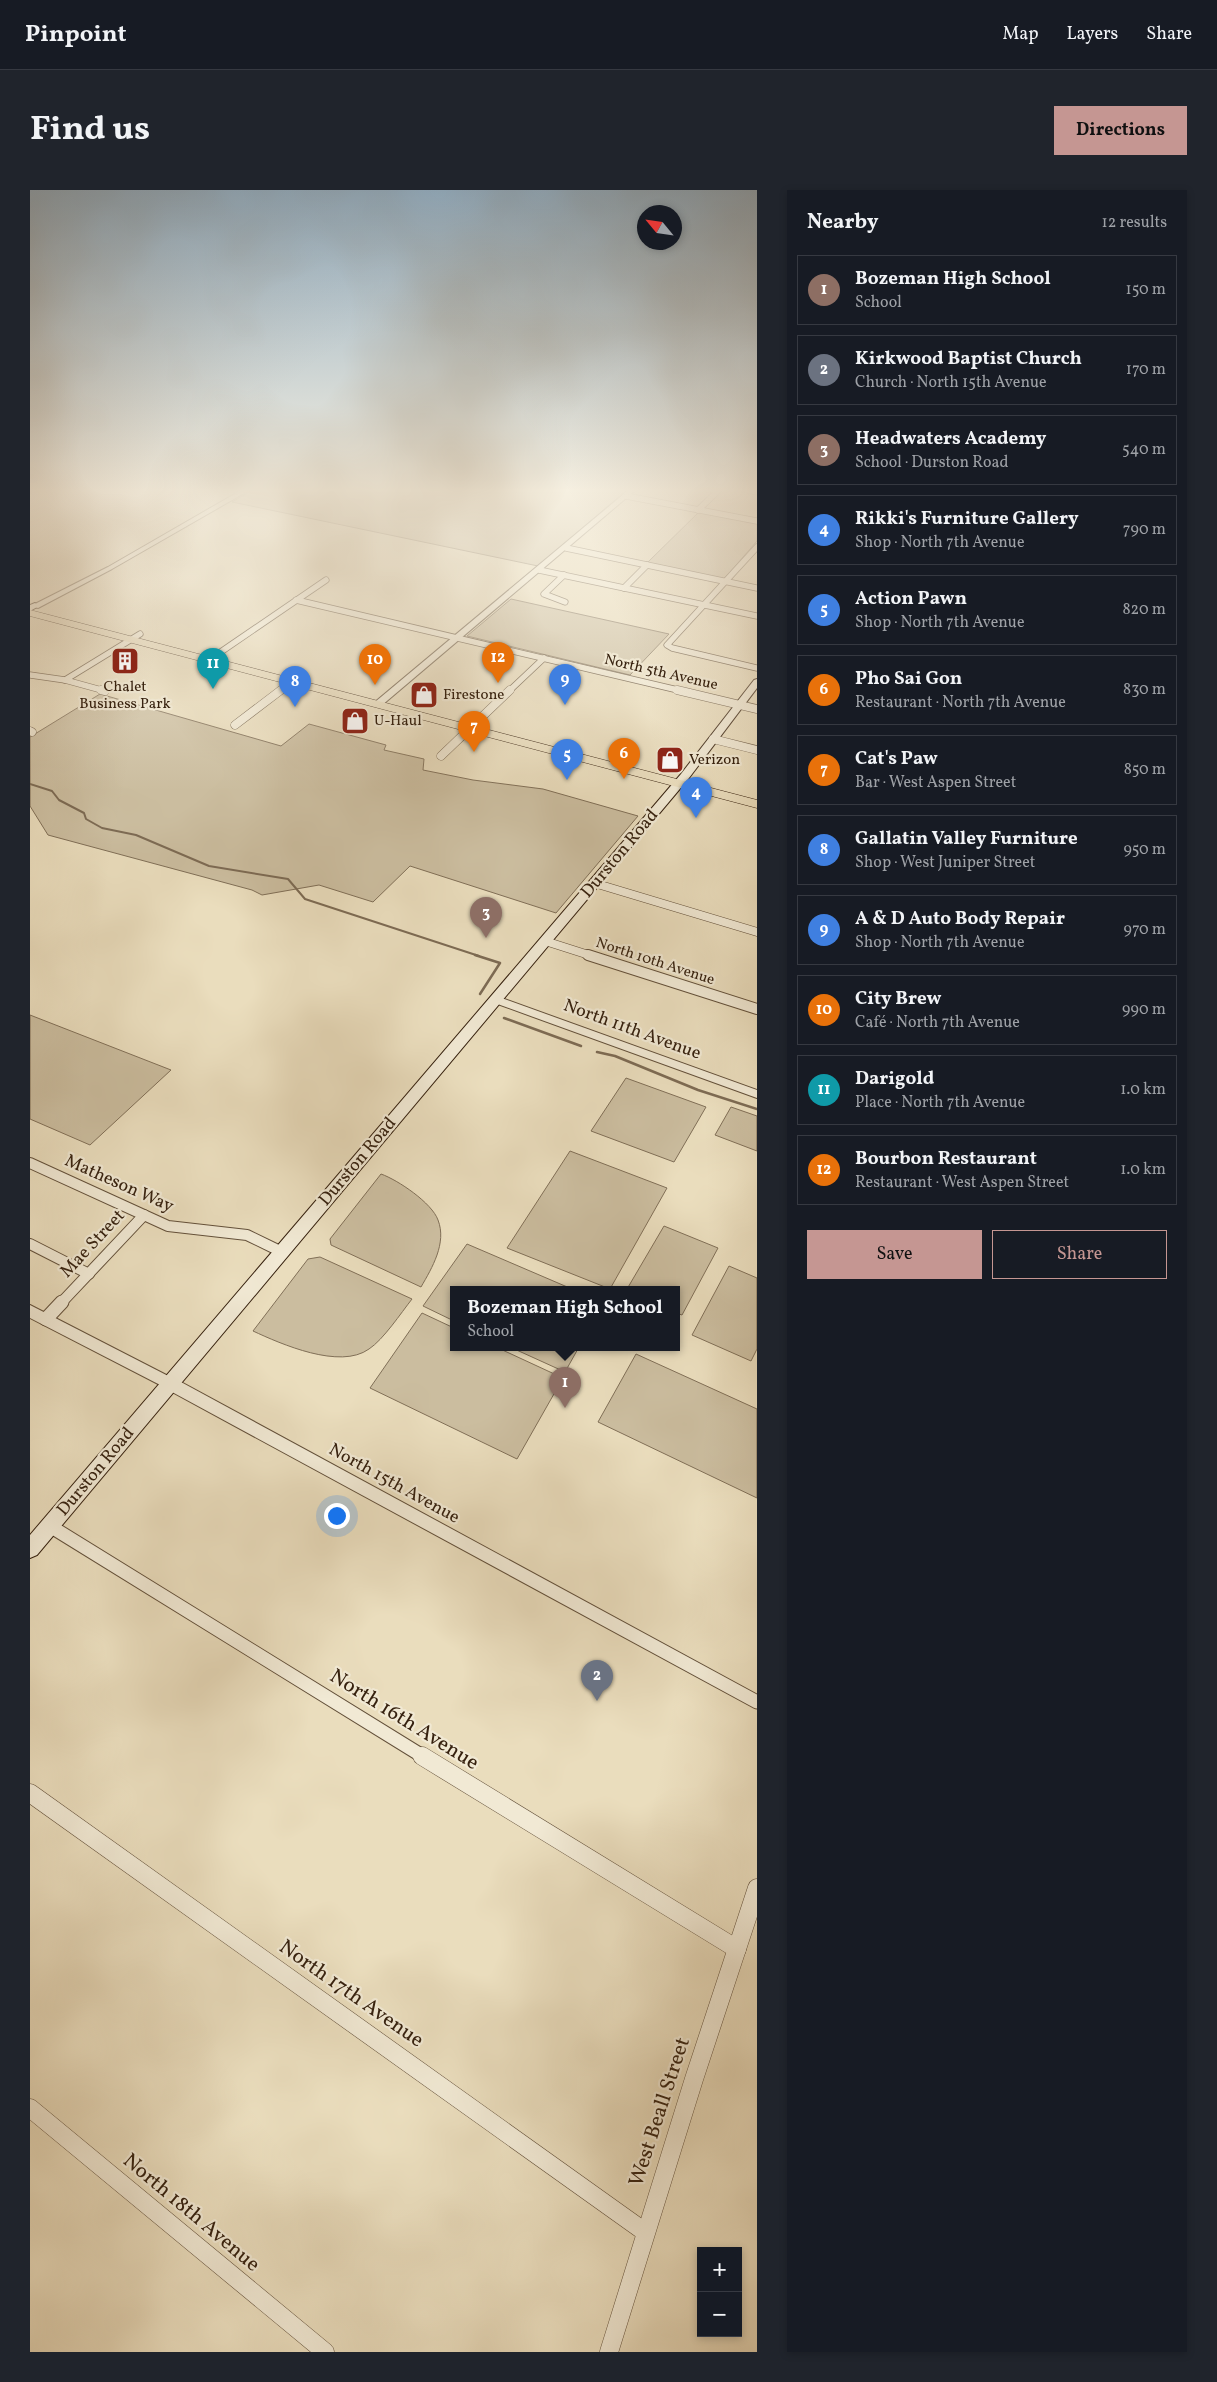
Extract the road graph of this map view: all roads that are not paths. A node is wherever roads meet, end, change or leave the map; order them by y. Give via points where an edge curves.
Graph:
1 (69, 589) edge
2 (313, 589) edge
3 (516, 589) edge
4 (549, 589) edge
5 (629, 589) edge
6 (719, 589) edge
7 (296, 600) junction
8 (565, 602) dead end
9 (705, 604) junction
10 (31, 608) edge
11 (757, 616) edge
12 (140, 634) junction
13 (457, 638) junction
14 (130, 640) junction
15 (213, 657) junction
16 (544, 658) junction
17 (757, 668) edge
18 (30, 675) edge
19 (296, 679) junction
20 (65, 680) junction
21 (757, 682) edge
22 (105, 691) dead end
23 (382, 701) junction
24 (740, 705) junction
25 (757, 709) edge
26 (235, 725) dead end
27 (474, 725) junction
28 (713, 739) junction
29 (757, 750) edge
30 (441, 756) dead end
31 (682, 780) junction
32 (757, 795) edge
33 (757, 804) edge
34 (594, 883) junction
35 (757, 932) edge
36 (545, 941) junction
37 (496, 1000) junction
38 (757, 1009) edge
39 (757, 1094) edge
40 (30, 1164) edge
41 (144, 1215) junction
42 (30, 1244) edge
43 (282, 1252) junction
44 (89, 1274) junction
45 (30, 1311) edge
46 (46, 1319) junction
47 (171, 1384) junction
48 (50, 1526) junction
49 (30, 1549) edge
50 (739, 1692) junction
51 (757, 1698) edge
52 (757, 1702) edge
53 (30, 1793) edge
54 (757, 1888) edge
55 (737, 1948) junction
56 (30, 2108) edge
57 (645, 2232) junction
58 (324, 2352) edge
59 (610, 2352) edge

1 - 10 street
2 - 7 street
3 - 13 street
4 - 8 street via 544,594
5 - 9 street
6 - 9 street
7 - 13 street, North 5th Avenue
7 - 15 street
9 - 11 street
9 - 17 street via 667,645
10 - 12 main road
10 - 14 main road
12 - 14 street
12 - 15 main road
13 - 16 street, North 5th Avenue
13 - 23 street
14 - 15 main road
14 - 20 street
15 - 19 main road
16 - 24 street, North 5th Avenue
16 - 27 street
18 - 20 street
19 - 23 main road
19 - 26 street
20 - 22 street
21 - 24 main road, Durston Road
23 - 27 main road
24 - 25 street, North 5th Avenue
24 - 28 main road, Durston Road
27 - 30 street
27 - 31 main road
28 - 29 street
28 - 31 main road, Durston Road
31 - 32 main road
31 - 33 main road
31 - 34 main road, Durston Road
34 - 35 street
34 - 36 main road, Durston Road
36 - 37 main road, Durston Road
36 - 38 street, North 10th Avenue
37 - 39 street, North 11th Avenue
37 - 43 main road, Durston Road
40 - 41 street, Matheson Way
41 - 43 street, Matheson Way via 168,1226 247,1235
41 - 44 street, Mae Street
42 - 44 street
43 - 47 main road, Durston Road
44 - 46 street, Mae Street
45 - 46 street, North 15th Avenue
46 - 47 street, North 15th Avenue
47 - 48 main road, Durston Road
47 - 50 street, North 15th Avenue
48 - 49 main road, Durston Road
48 - 55 street, North 16th Avenue
50 - 51 street, North 15th Avenue
50 - 52 street, North 15th Avenue
53 - 57 street, North 17th Avenue
54 - 55 street, West Beall Street
55 - 57 street, West Beall Street
56 - 58 street, North 18th Avenue
57 - 59 street, West Beall Street

